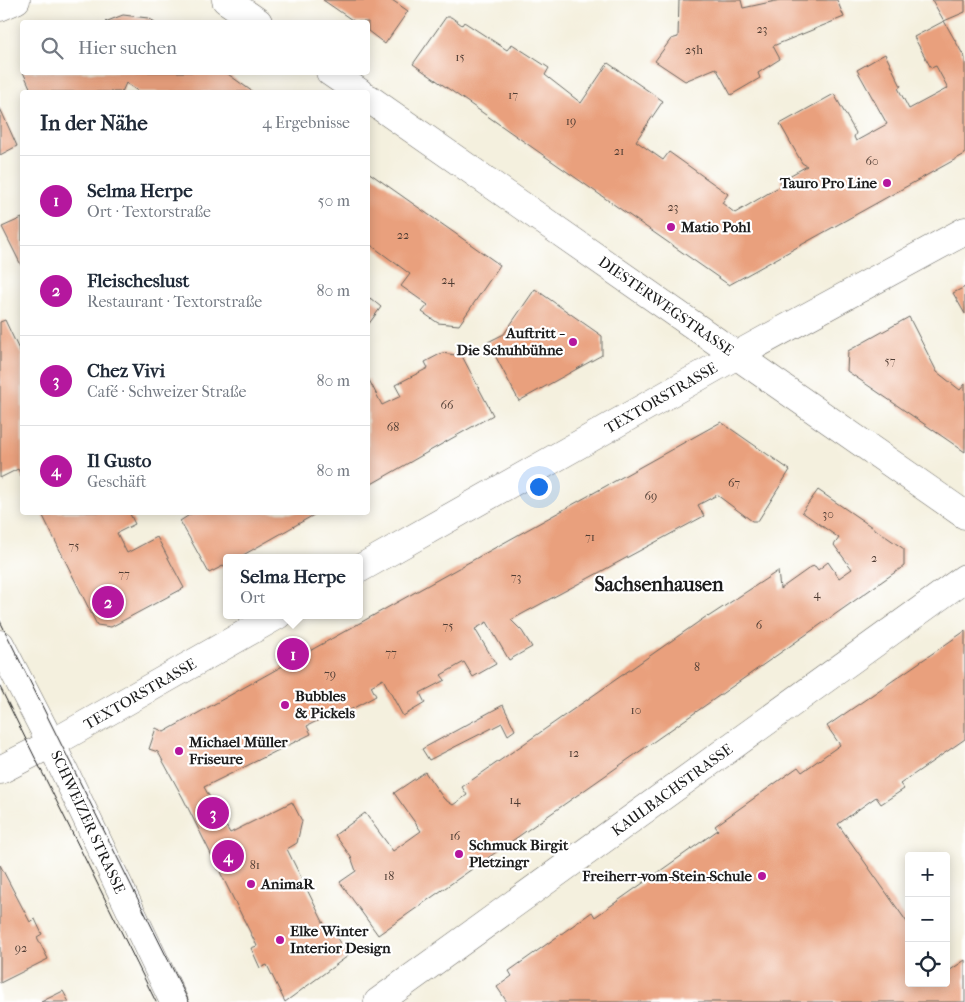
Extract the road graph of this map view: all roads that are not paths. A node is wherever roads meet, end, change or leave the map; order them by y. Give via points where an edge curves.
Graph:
1 (16, 0) edge
2 (226, 0) edge
3 (0, 7) edge
4 (255, 20) edge
5 (334, 75) edge
6 (356, 90) edge
7 (370, 99) edge
8 (965, 231) edge
9 (737, 355) junction
10 (965, 515) edge
11 (363, 567) edge
12 (965, 578) edge
13 (271, 619) edge
14 (0, 644) edge
15 (51, 743) junction
16 (0, 770) edge
17 (174, 1002) edge
18 (378, 1002) edge

1 - 3 street
2 - 4 street
5 - 6 street
7 - 9 street, DIESTERWEGSTRASSE
8 - 9 street, TEXTORSTRASSE
9 - 10 street, DIESTERWEGSTRASSE
9 - 11 street, TEXTORSTRASSE
12 - 18 street, KAULBACHSTRASSE
13 - 15 street, TEXTORSTRASSE
14 - 15 street, SCHWEIZER STRASSE
15 - 16 street, TEXTORSTRASSE
15 - 17 street, SCHWEIZER STRASSE

